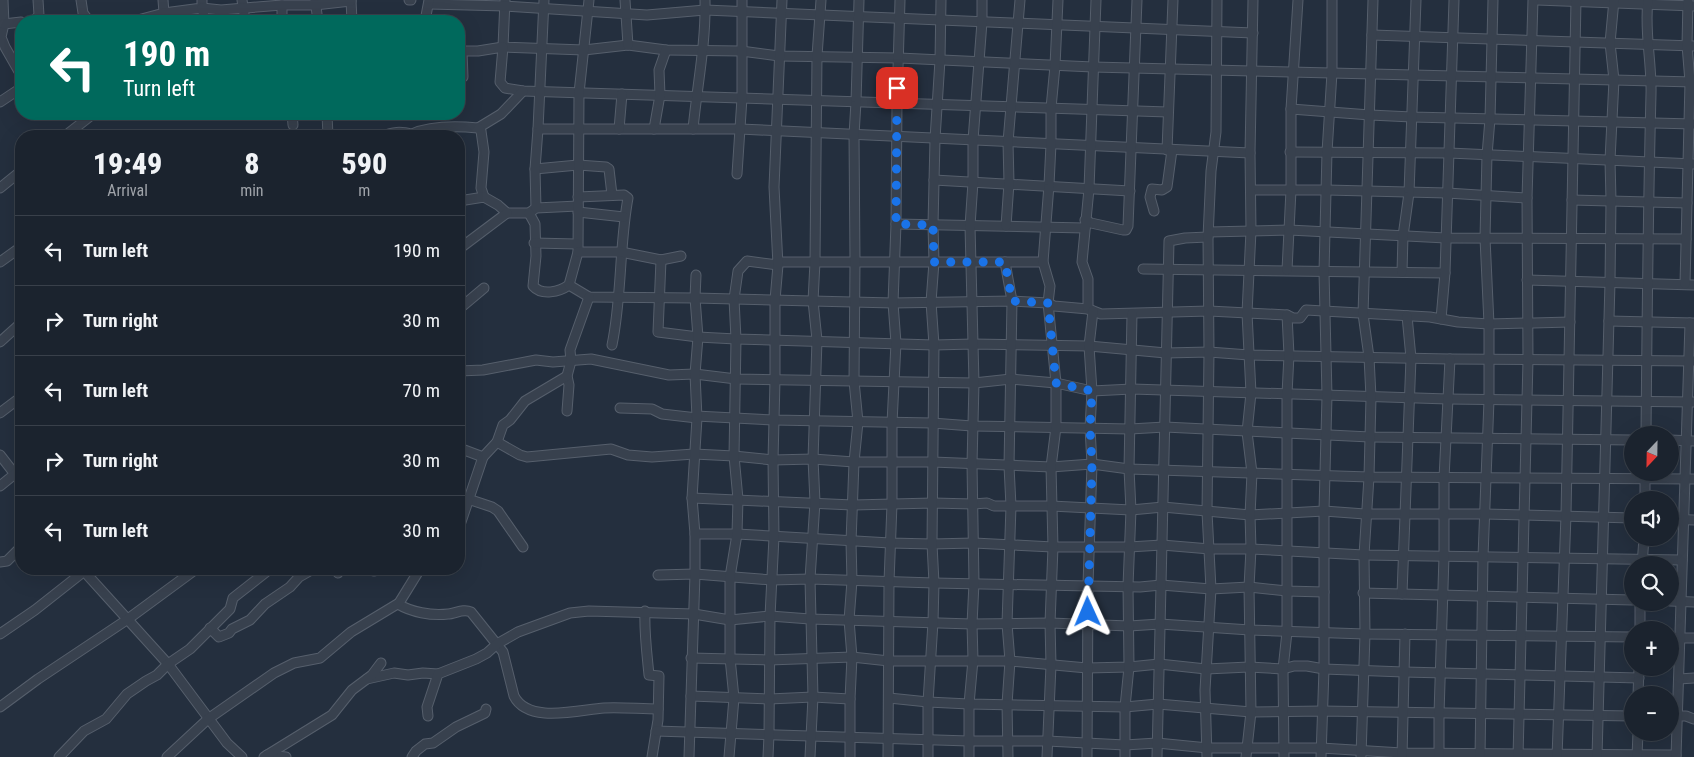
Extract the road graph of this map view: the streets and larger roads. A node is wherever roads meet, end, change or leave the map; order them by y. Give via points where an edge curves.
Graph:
1 (3, 0) edge
2 (38, 0) edge
3 (81, 0) edge
4 (162, 0) edge
5 (351, 0) edge
6 (590, 0) edge
7 (625, 0) edge
8 (704, 0) edge
9 (742, 0) edge
10 (782, 0) edge
11 (821, 0) edge
12 (859, 0) edge
13 (900, 0) edge
14 (941, 0) edge
15 (982, 0) edge
16 (1020, 0) edge
17 (1058, 0) edge
18 (1096, 0) edge
19 (1137, 0) edge
20 (1173, 0) edge
21 (1217, 0) edge
22 (1253, 0) edge
23 (1298, 0) edge
24 (1332, 0) edge
25 (1373, 0) edge
26 (1416, 0) edge
27 (1454, 0) edge
28 (1494, 0) edge
29 (1533, 0) edge
30 (1537, 0) edge
31 (1576, 1) edge
32 (1614, 1) edge
33 (429, 2) edge
34 (1648, 2) edge
35 (315, 3) edge
36 (505, 3) edge
37 (202, 4) edge
38 (242, 4) edge
39 (544, 4) edge
40 (1690, 4) edge
41 (282, 5) junction
42 (705, 10) junction
43 (589, 12) junction
44 (741, 12) junction
45 (164, 13) junction
46 (781, 13) junction
47 (625, 14) junction
48 (39, 15) edge
49 (84, 15) edge
50 (156, 15) edge
51 (282, 15) edge
52 (352, 15) edge
53 (426, 15) edge
54 (821, 15) junction
55 (858, 17) junction
56 (899, 18) junction
57 (940, 20) junction
58 (982, 22) junction
59 (15, 23) edge
60 (1018, 23) junction
61 (4, 24) junction
62 (1057, 25) junction
63 (1095, 26) junction
64 (1136, 28) junction
65 (1172, 30) junction
66 (1216, 31) junction
67 (1253, 33) junction
68 (1372, 35) junction
69 (1415, 36) junction
70 (1452, 38) junction
71 (1492, 38) junction
72 (1532, 40) junction
73 (1575, 42) junction
74 (1610, 43) junction
75 (1648, 44) junction
76 (628, 45) junction
77 (1690, 46) edge
78 (503, 47) junction
79 (541, 49) junction
80 (584, 50) junction
81 (666, 50) junction
82 (465, 51) edge
83 (704, 51) junction
84 (741, 51) junction
85 (779, 56) junction
86 (817, 56) junction
87 (857, 57) junction
88 (899, 58) junction
89 (940, 60) junction
90 (980, 61) junction
91 (15, 64) edge
92 (1014, 64) junction
93 (1055, 66) junction
94 (1093, 67) junction
95 (1134, 68) junction
96 (1170, 69) junction
97 (1215, 71) junction
98 (1253, 71) junction
99 (1293, 72) junction
100 (1332, 73) junction
101 (1371, 74) junction
102 (1414, 75) junction
103 (1451, 76) junction
104 (1490, 77) junction
105 (1530, 78) junction
106 (1574, 79) junction
107 (1614, 80) junction
108 (1652, 81) junction
109 (1692, 82) edge
110 (523, 91) junction
111 (539, 91) junction
112 (15, 92) edge
113 (580, 93) junction
114 (622, 94) junction
115 (660, 95) junction
116 (696, 96) junction
117 (742, 98) junction
118 (777, 99) junction
119 (816, 100) junction
120 (0, 102) edge
121 (856, 102) junction
122 (897, 103) junction
123 (937, 104) junction
124 (976, 106) junction
125 (1011, 107) junction
126 (1050, 108) junction
127 (1291, 109) junction
128 (1092, 110) junction
129 (1133, 111) junction
130 (1330, 111) junction
131 (1168, 112) junction
132 (1370, 116) junction
133 (1412, 117) junction
134 (1450, 118) junction
135 (1490, 119) junction
136 (85, 120) edge
137 (293, 120) edge
138 (1530, 120) junction
139 (1574, 120) junction
140 (1612, 122) junction
141 (1651, 123) junction
142 (293, 124) dead end
143 (1692, 124) edge
144 (478, 128) junction
145 (538, 129) junction
146 (579, 129) junction
147 (619, 129) junction
148 (654, 129) junction
149 (693, 129) junction
150 (740, 129) junction
151 (72, 130) edge
152 (458, 130) edge
153 (776, 131) junction
154 (816, 133) junction
155 (854, 135) junction
156 (896, 137) junction
157 (936, 139) junction
158 (973, 140) junction
159 (1008, 142) junction
160 (1051, 144) junction
161 (1090, 146) junction
162 (1132, 148) junction
163 (1169, 150) junction
164 (1213, 152) junction
165 (1290, 152) junction
166 (1327, 152) junction
167 (1368, 152) junction
168 (1250, 153) junction
169 (1410, 153) junction
170 (1449, 153) junction
171 (1487, 155) junction
172 (1528, 156) junction
173 (1573, 158) junction
174 (1610, 160) junction
175 (1650, 162) junction
176 (1691, 164) edge
177 (578, 165) junction
178 (535, 169) junction
179 (737, 174) dead end
180 (15, 176) edge
181 (934, 180) junction
182 (973, 182) junction
183 (1009, 183) junction
184 (1049, 185) junction
185 (0, 188) edge
186 (1089, 189) junction
187 (1251, 190) junction
188 (1291, 190) junction
189 (1327, 190) junction
190 (1130, 191) junction
191 (1367, 191) junction
192 (1408, 193) junction
193 (1447, 193) junction
194 (612, 195) junction
195 (484, 197) junction
196 (1486, 197) junction
197 (1527, 198) junction
198 (465, 200) edge
199 (1572, 200) junction
200 (1612, 200) junction
201 (1648, 202) junction
202 (1687, 203) junction
203 (578, 205) junction
204 (532, 211) junction
205 (1154, 212) dead end
206 (507, 213) junction
207 (624, 217) junction
208 (896, 224) junction
209 (1085, 224) junction
210 (933, 225) junction
211 (970, 226) junction
212 (1006, 226) junction
213 (1046, 228) junction
214 (1289, 230) junction
215 (1251, 231) junction
216 (1325, 232) junction
217 (1366, 233) junction
218 (1208, 234) junction
219 (1404, 236) junction
220 (1446, 238) junction
221 (1485, 238) junction
222 (1526, 238) junction
223 (1571, 238) junction
224 (1610, 239) junction
225 (1648, 239) junction
226 (1686, 240) junction
227 (534, 243) junction
228 (465, 244) edge
229 (577, 248) junction
230 (15, 251) edge
231 (620, 252) junction
232 (680, 256) dead end
233 (661, 260) junction
234 (0, 262) edge
235 (815, 262) junction
236 (856, 262) junction
237 (895, 262) junction
238 (934, 262) junction
239 (970, 262) junction
240 (1005, 262) junction
241 (1043, 262) junction
242 (777, 263) junction
243 (1143, 269) dead end
244 (1168, 269) junction
245 (1209, 270) junction
246 (1288, 270) junction
247 (1248, 271) junction
248 (1324, 272) junction
249 (1365, 272) junction
250 (1402, 272) junction
251 (1445, 273) junction
252 (696, 275) dead end
253 (1527, 280) junction
254 (1570, 280) junction
255 (1610, 282) junction
256 (1648, 283) junction
257 (1690, 284) edge
258 (569, 286) junction
259 (484, 288) dead end
260 (589, 297) junction
261 (659, 297) junction
262 (618, 298) junction
263 (695, 298) junction
264 (734, 299) junction
265 (775, 300) junction
266 (813, 301) junction
267 (971, 301) junction
268 (1012, 301) junction
269 (854, 302) junction
270 (931, 302) junction
271 (893, 303) junction
272 (1048, 303) junction
273 (465, 304) edge
274 (1091, 310) junction
275 (1209, 311) junction
276 (1325, 311) junction
277 (1167, 313) junction
278 (1247, 313) junction
279 (1132, 314) junction
280 (1363, 314) junction
281 (1287, 316) junction
282 (1407, 316) junction
283 (1441, 319) junction
284 (1609, 321) junction
285 (1529, 322) junction
286 (1570, 322) junction
287 (1647, 322) junction
288 (1692, 323) edge
289 (1489, 324) junction
290 (15, 328) edge
291 (698, 337) junction
292 (736, 339) junction
293 (776, 339) junction
294 (816, 340) junction
295 (856, 341) junction
296 (0, 342) edge
297 (896, 343) junction
298 (973, 344) junction
299 (1012, 344) junction
300 (612, 345) dead end
301 (934, 345) junction
302 (1052, 345) junction
303 (1089, 346) junction
304 (1131, 348) junction
305 (1166, 352) junction
306 (1209, 352) junction
307 (1250, 354) junction
308 (1289, 355) junction
309 (1327, 356) junction
310 (1369, 357) junction
311 (1411, 358) junction
312 (1450, 359) junction
313 (1489, 359) junction
314 (1569, 359) junction
315 (1528, 360) junction
316 (1607, 360) junction
317 (1647, 360) junction
318 (571, 361) junction
319 (1691, 361) edge
320 (465, 371) edge
321 (695, 374) junction
322 (567, 376) junction
323 (736, 378) junction
324 (1011, 379) junction
325 (775, 380) junction
326 (815, 381) junction
327 (854, 381) junction
328 (894, 381) junction
329 (933, 381) junction
330 (974, 383) junction
331 (1056, 383) junction
332 (1132, 389) junction
333 (1166, 390) junction
334 (1092, 391) junction
335 (1208, 392) junction
336 (1252, 393) junction
337 (1287, 394) junction
338 (1327, 396) junction
339 (1371, 397) junction
340 (1409, 398) junction
341 (1448, 399) junction
342 (1489, 400) junction
343 (1527, 400) junction
344 (1568, 400) junction
345 (1607, 400) junction
346 (15, 401) edge
347 (1646, 401) junction
348 (1691, 402) edge
349 (620, 408) dead end
350 (567, 411) dead end
351 (0, 413) edge
352 (696, 417) junction
353 (734, 419) junction
354 (774, 420) junction
355 (814, 420) junction
356 (858, 422) junction
357 (892, 423) junction
358 (932, 423) junction
359 (972, 426) junction
360 (1646, 426) edge
361 (1009, 427) junction
362 (1056, 427) junction
363 (1165, 427) junction
364 (1090, 428) junction
365 (1130, 429) junction
366 (1206, 430) junction
367 (1246, 432) junction
368 (1287, 434) junction
369 (1326, 434) junction
370 (1370, 437) junction
371 (1408, 438) junction
372 (1446, 438) junction
373 (1488, 439) junction
374 (1526, 439) junction
375 (1606, 439) junction
376 (1566, 440) junction
377 (1624, 440) edge
378 (1690, 441) edge
379 (497, 442) junction
380 (465, 450) edge
381 (694, 454) junction
382 (0, 455) edge
383 (734, 456) junction
384 (483, 457) junction
385 (813, 459) junction
386 (772, 460) junction
387 (854, 462) junction
388 (933, 462) junction
389 (892, 463) junction
390 (972, 464) junction
391 (1092, 464) junction
392 (1009, 466) junction
393 (1051, 467) junction
394 (15, 469) edge
395 (1129, 469) junction
396 (1164, 469) junction
397 (1208, 472) junction
398 (1252, 473) junction
399 (15, 474) edge
400 (1288, 474) junction
401 (1324, 475) junction
402 (1369, 477) junction
403 (1406, 478) junction
404 (1444, 478) junction
405 (1487, 478) junction
406 (1526, 478) junction
407 (1566, 478) junction
408 (1624, 478) edge
409 (1605, 479) junction
410 (1690, 479) edge
411 (0, 486) edge
412 (692, 498) junction
413 (468, 499) junction
414 (738, 499) junction
415 (773, 500) junction
416 (815, 502) junction
417 (934, 503) junction
418 (892, 504) junction
419 (973, 504) junction
420 (853, 505) junction
421 (1011, 506) junction
422 (1051, 506) junction
423 (1163, 507) junction
424 (1090, 508) junction
425 (465, 509) edge
426 (1131, 510) junction
427 (1324, 511) junction
428 (1206, 512) junction
429 (1286, 514) junction
430 (1366, 514) junction
431 (1405, 514) junction
432 (1444, 514) junction
433 (1485, 514) junction
434 (1250, 515) junction
435 (1525, 515) junction
436 (1566, 516) junction
437 (1604, 517) junction
438 (1624, 518) edge
439 (1679, 520) edge
440 (1684, 520) junction
441 (1694, 520) edge
442 (695, 534) junction
443 (737, 534) junction
444 (774, 537) junction
445 (814, 540) junction
446 (851, 542) junction
447 (890, 543) junction
448 (974, 543) junction
449 (932, 544) junction
450 (1009, 544) junction
451 (1162, 545) junction
452 (1089, 546) junction
453 (523, 547) dead end
454 (1053, 547) junction
455 (1129, 548) junction
456 (1210, 549) junction
457 (1251, 549) junction
458 (1287, 552) junction
459 (15, 553) edge
460 (1323, 553) junction
461 (1364, 555) junction
462 (1404, 556) junction
463 (1444, 556) junction
464 (1484, 557) junction
465 (1524, 557) junction
466 (1564, 558) junction
467 (1603, 559) junction
468 (1679, 560) edge
469 (1682, 560) junction
470 (1624, 561) edge
471 (0, 562) edge
472 (695, 574) junction
473 (78, 575) edge
474 (88, 575) edge
475 (188, 575) edge
476 (262, 575) edge
477 (302, 575) edge
478 (416, 575) edge
479 (658, 575) dead end
480 (730, 577) junction
481 (810, 579) junction
482 (772, 580) junction
483 (852, 581) junction
484 (889, 582) junction
485 (934, 583) junction
486 (974, 583) junction
487 (1008, 584) junction
488 (1052, 584) junction
489 (1088, 585) junction
490 (1128, 586) junction
491 (1161, 586) junction
492 (1249, 587) junction
493 (1211, 589) junction
494 (1287, 592) junction
495 (1324, 592) junction
496 (1363, 593) junction
497 (1402, 594) junction
498 (1442, 595) junction
499 (1483, 596) junction
500 (1522, 597) junction
501 (1562, 598) junction
502 (1602, 599) junction
503 (1624, 600) edge
504 (1681, 601) junction
505 (1694, 602) edge
506 (398, 604) junction
507 (645, 611) junction
508 (694, 614) junction
509 (770, 616) junction
510 (128, 619) junction
511 (810, 619) junction
512 (730, 620) junction
513 (849, 620) junction
514 (889, 621) junction
515 (934, 622) junction
516 (1050, 623) junction
517 (972, 624) junction
518 (1007, 624) junction
519 (1160, 624) junction
520 (1089, 625) junction
521 (1129, 626) junction
522 (210, 628) junction
523 (1210, 629) junction
524 (1250, 630) junction
525 (1323, 631) junction
526 (1287, 632) junction
527 (0, 634) edge
528 (1365, 634) junction
529 (1405, 634) junction
530 (1441, 634) junction
531 (1482, 635) junction
532 (1521, 636) junction
533 (1561, 636) junction
534 (1601, 637) junction
535 (1624, 637) edge
536 (1680, 638) junction
537 (1694, 638) edge
538 (497, 644) junction
539 (852, 657) junction
540 (691, 658) junction
541 (730, 658) junction
542 (812, 658) junction
543 (769, 660) junction
544 (930, 660) junction
545 (973, 660) junction
546 (889, 661) junction
547 (1010, 661) junction
548 (381, 663) dead end
549 (168, 664) junction
550 (1159, 664) junction
551 (1051, 665) junction
552 (1129, 667) junction
553 (1249, 667) junction
554 (1087, 668) junction
555 (1206, 669) junction
556 (1283, 669) junction
557 (1324, 669) junction
558 (1364, 670) junction
559 (1404, 672) junction
560 (1440, 673) junction
561 (438, 674) junction
562 (1482, 675) junction
563 (1521, 675) junction
564 (1560, 676) junction
565 (1600, 677) junction
566 (1639, 678) joint
567 (1694, 678) edge
568 (1678, 679) junction
569 (365, 680) junction
570 (1639, 686) edge
571 (1677, 686) edge
572 (691, 696) junction
573 (813, 697) junction
574 (734, 698) junction
575 (850, 698) junction
576 (889, 698) junction
577 (770, 699) junction
578 (928, 702) junction
579 (969, 704) junction
580 (1007, 704) junction
581 (1048, 704) junction
582 (1158, 704) junction
583 (1086, 706) junction
584 (1125, 706) junction
585 (0, 707) edge
586 (486, 709) dead end
587 (658, 709) junction
588 (1205, 709) junction
589 (1322, 711) junction
590 (1363, 711) junction
591 (1251, 712) junction
592 (1283, 712) junction
593 (1402, 712) junction
594 (1439, 714) junction
595 (1480, 714) junction
596 (428, 716) dead end
597 (1520, 716) junction
598 (1558, 716) junction
599 (1598, 716) junction
600 (1624, 716) edge
601 (1679, 716) edge
602 (208, 719) junction
603 (1694, 719) edge
604 (656, 731) junction
605 (732, 732) junction
606 (690, 733) junction
607 (769, 735) junction
608 (810, 735) junction
609 (850, 737) junction
610 (888, 739) junction
611 (928, 740) junction
612 (1047, 740) junction
613 (1638, 741) edge
614 (1675, 741) edge
615 (969, 742) junction
616 (1007, 742) junction
617 (1157, 743) junction
618 (1087, 744) junction
619 (1125, 745) junction
620 (1207, 752) edge
621 (1246, 753) edge
622 (1284, 753) edge
623 (1321, 753) edge
624 (1361, 754) edge
625 (1402, 755) edge
626 (1439, 755) edge
627 (1480, 755) edge
628 (1518, 755) edge
629 (1557, 755) edge
630 (265, 756) edge
631 (1597, 756) edge
632 (1637, 756) edge
633 (1676, 756) edge
634 (59, 757) edge
635 (167, 757) edge
636 (242, 757) edge
637 (286, 757) edge
638 (412, 757) edge
639 (652, 757) edge
640 (689, 757) edge
641 (729, 757) edge
642 (768, 757) edge
643 (810, 757) edge
644 (850, 757) edge
645 (888, 757) edge
646 (928, 757) edge
647 (969, 757) edge
648 (1008, 757) edge
649 (1047, 757) edge
650 (1087, 757) edge
651 (1125, 757) edge
652 (1157, 757) edge

1 - 61 street
2 - 48 street
3 - 49 street
4 - 45 street
5 - 35 street
5 - 52 street
6 - 43 street
7 - 47 street
8 - 42 street
9 - 44 street
10 - 46 street
11 - 54 street
12 - 55 street
13 - 56 street
14 - 57 street
15 - 58 street
16 - 60 street
17 - 62 street
18 - 63 street
19 - 64 street
20 - 65 street
21 - 66 street
22 - 67 street
23 - 99 street
24 - 100 street
25 - 68 street
26 - 69 street
27 - 70 street
28 - 71 street
29 - 72 street
30 - 31 street
31 - 32 street
31 - 73 street
32 - 34 street
32 - 74 street
33 - 36 street
33 - 53 street
34 - 40 street
34 - 75 street
35 - 41 street
36 - 39 street
36 - 78 street
37 - 38 street via 221,10
37 - 45 street
38 - 41 street
39 - 43 street
39 - 79 street
40 - 77 street
41 - 51 street
42 - 44 street
42 - 47 street
42 - 83 street
43 - 47 street
43 - 80 street
44 - 46 street
44 - 84 street
45 - 50 street
46 - 54 street
46 - 85 street
47 - 76 street
54 - 55 street
54 - 86 street
55 - 56 street
55 - 87 street
56 - 57 street
56 - 88 street
57 - 58 street
57 - 89 street
58 - 60 street
58 - 90 street
59 - 61 street
60 - 62 street
60 - 92 street
61 - 91 street via 1,37
62 - 63 street
62 - 93 street
63 - 64 street
63 - 94 street
64 - 65 street
64 - 95 street
65 - 66 street
65 - 96 street
66 - 67 street
66 - 97 street
67 - 98 street
68 - 69 street
68 - 101 street
69 - 70 street
69 - 102 street
70 - 71 street
70 - 103 street
71 - 72 street
71 - 104 street
72 - 73 street
72 - 105 street
73 - 74 street
73 - 106 street
74 - 75 street
74 - 107 street
75 - 77 street
75 - 108 street
76 - 80 street
76 - 81 street
77 - 109 street
78 - 79 street
78 - 82 street
78 - 110 street via 500,82 505,88
79 - 80 street
79 - 111 street
80 - 113 street
81 - 83 street
81 - 115 street via 659,70
83 - 84 street
83 - 116 street
84 - 85 street
84 - 117 street
85 - 86 street
85 - 118 street
86 - 87 street
86 - 119 street
87 - 88 street
87 - 121 street
88 - 89 street
88 - 122 street
89 - 90 street
89 - 123 street
90 - 92 street
90 - 124 street
92 - 93 street
92 - 125 street
93 - 94 street
93 - 126 street
94 - 95 street
94 - 128 street
95 - 96 street
95 - 129 street
96 - 97 street
96 - 131 street
97 - 98 street
97 - 164 street via 1216,132
98 - 99 street
98 - 168 street
99 - 100 street
99 - 127 street
100 - 101 street
100 - 130 street
101 - 102 street
101 - 132 street
102 - 103 street
102 - 133 street
103 - 104 street
103 - 134 street
104 - 105 street
104 - 135 street
105 - 106 street
105 - 138 street
106 - 107 street
106 - 139 street
107 - 108 street
107 - 140 street
108 - 109 street
108 - 141 street
109 - 143 street
110 - 111 street
110 - 144 street via 501,114
111 - 113 street
111 - 145 street
112 - 120 street
113 - 114 street
113 - 146 street
114 - 115 street
114 - 147 street
115 - 116 street
115 - 148 street
116 - 117 street
116 - 149 street
117 - 118 street
117 - 150 street
118 - 119 street
118 - 153 street
119 - 121 street
119 - 154 street
121 - 122 street
121 - 155 street
122 - 123 street
122 - 156 street
123 - 124 street
123 - 157 street
124 - 125 street
124 - 158 street
125 - 126 street
125 - 159 street
126 - 128 street
126 - 160 street
127 - 130 street
127 - 165 street
128 - 129 street
128 - 161 street
129 - 131 street
129 - 162 street
130 - 132 street
130 - 166 street
131 - 163 street
132 - 133 street
132 - 167 street
133 - 134 street
133 - 169 street
134 - 135 street
134 - 170 street
135 - 138 street
135 - 171 street
136 - 151 street
137 - 142 street
138 - 139 street
138 - 172 street
139 - 140 street
139 - 173 street
140 - 141 street
140 - 174 street
141 - 143 street
141 - 175 street
143 - 176 street
144 - 152 street
144 - 195 street via 484,152
145 - 146 street
145 - 178 street
146 - 147 street
146 - 177 street
147 - 148 street
148 - 149 street
149 - 150 street
150 - 153 street
150 - 179 street
153 - 154 street
153 - 242 street
154 - 155 street
154 - 235 street
155 - 156 street
155 - 236 street
156 - 157 street
156 - 208 street
157 - 158 street
157 - 181 street
158 - 159 street
158 - 182 street
159 - 160 street
159 - 183 street
160 - 161 street
160 - 184 street
161 - 162 street
161 - 186 street
162 - 163 street
162 - 190 street
163 - 164 street
163 - 205 street via 1166,190 1152,189 1150,197
164 - 168 street
164 - 218 street
165 - 166 street
165 - 188 street
166 - 167 street
166 - 189 street
167 - 169 street
167 - 191 street
168 - 187 street
169 - 170 street
169 - 192 street
170 - 171 street
170 - 193 street
171 - 172 street
171 - 196 street
172 - 173 street
172 - 197 street
173 - 174 street
173 - 199 street
174 - 175 street
174 - 200 street
175 - 176 street
175 - 201 street
176 - 202 street
177 - 178 street
177 - 194 street via 609,168
177 - 203 street
178 - 204 street
180 - 185 street
181 - 182 street
181 - 210 street
182 - 183 street
182 - 211 street
183 - 184 street
183 - 212 street
184 - 186 street
184 - 213 street
186 - 190 street
186 - 209 street
187 - 188 street
187 - 215 street
188 - 189 street
188 - 214 street
189 - 191 street
189 - 216 street
190 - 209 street via 1126,230
191 - 192 street
191 - 217 street
192 - 193 street
192 - 219 street
193 - 196 street
193 - 220 street
194 - 203 street
194 - 207 street via 627,196
195 - 198 street
195 - 206 street
196 - 197 street
196 - 221 street
197 - 222 street
199 - 200 street
199 - 223 street
200 - 201 street
200 - 224 street
201 - 202 street
201 - 225 street
202 - 226 street
203 - 204 street
203 - 207 street
203 - 229 street
204 - 206 street
204 - 227 street
206 - 228 street
207 - 231 street
208 - 210 street
208 - 237 street
209 - 213 street
209 - 274 street via 1082,262 1088,279
210 - 211 street
210 - 238 street
211 - 212 street
211 - 239 street
212 - 213 street
213 - 241 street
214 - 215 street
214 - 216 street
214 - 246 street
215 - 218 street
215 - 247 street
216 - 217 street
216 - 248 street
217 - 219 street
217 - 249 street
218 - 244 street via 1169,241
218 - 245 street
219 - 220 street
219 - 250 street
220 - 221 street
220 - 251 street
221 - 222 street
221 - 289 street
222 - 223 street
222 - 253 street
223 - 224 street
223 - 254 street
224 - 225 street
224 - 255 street
225 - 226 street
225 - 256 street
226 - 257 street
227 - 229 street
227 - 258 street via 533,286 536,290 561,291
229 - 231 street
229 - 258 street
230 - 234 street
231 - 233 street
231 - 262 street
232 - 233 street
233 - 261 street
235 - 236 street
235 - 242 street
235 - 266 street
236 - 237 street
236 - 269 street
237 - 238 street
237 - 271 street
238 - 239 street
238 - 270 street
239 - 240 street
239 - 267 street
240 - 241 street
240 - 268 street
241 - 272 street via 1050,286
242 - 264 street via 747,261 738,271
242 - 265 street
243 - 244 street
244 - 245 street
244 - 277 street
245 - 247 street
245 - 275 street
246 - 247 street
246 - 248 street
247 - 278 street
248 - 249 street
248 - 276 street
249 - 250 street
249 - 280 street
250 - 251 street
251 - 283 street
252 - 263 street
253 - 254 street
253 - 285 street
254 - 255 street
254 - 286 street
255 - 256 street
255 - 284 street
256 - 257 street
256 - 287 street
258 - 260 street
259 - 273 street
260 - 262 street
260 - 318 street via 570,350
261 - 262 street
261 - 263 street
261 - 291 street via 658,332
262 - 300 street
263 - 264 street
263 - 291 street
264 - 265 street
264 - 292 street
265 - 266 street
265 - 293 street
266 - 269 street
266 - 294 street
267 - 268 street
267 - 270 street
267 - 298 street
268 - 272 street
268 - 299 street
269 - 271 street
269 - 295 street
270 - 271 street
270 - 301 street
271 - 297 street
272 - 274 street
272 - 302 street
274 - 279 street via 1100,314
274 - 303 street
275 - 277 street
275 - 278 street
275 - 306 street
276 - 280 street
276 - 281 street via 1306,310 1297,319
276 - 309 street
277 - 279 street
277 - 305 street
278 - 281 street
278 - 307 street
279 - 304 street
280 - 282 street
280 - 310 street
281 - 308 street
282 - 283 street
282 - 311 street
283 - 289 street
284 - 287 street
284 - 316 street
285 - 286 street
285 - 289 street
285 - 315 street
286 - 314 street
287 - 288 street
287 - 317 street
288 - 319 street
289 - 313 street
290 - 296 street
291 - 292 street
291 - 321 street
292 - 293 street
292 - 323 street
293 - 294 street
293 - 325 street
294 - 295 street
294 - 326 street
295 - 297 street
295 - 327 street
297 - 301 street
297 - 328 street
298 - 299 street
298 - 301 street
298 - 330 street
299 - 302 street
299 - 324 street
301 - 329 street
302 - 303 street
302 - 331 street
303 - 304 street
303 - 334 street
304 - 305 street
304 - 332 street
305 - 306 street
305 - 333 street
306 - 307 street
306 - 335 street
307 - 308 street
307 - 336 street
308 - 309 street
308 - 337 street
309 - 310 street
309 - 338 street
310 - 311 street
310 - 339 street
311 - 312 street
311 - 340 street
312 - 313 street
312 - 341 street
313 - 315 street
313 - 342 street
314 - 315 street
314 - 316 street
314 - 344 street
315 - 343 street
316 - 317 street
316 - 345 street
317 - 319 street
317 - 347 street
318 - 320 street via 536,360
318 - 321 street via 591,359 670,375
318 - 322 street
319 - 348 street
321 - 323 street
321 - 352 street
322 - 350 street
322 - 379 street via 525,401 503,425
323 - 325 street
323 - 353 street
324 - 330 street
324 - 331 street
324 - 361 street
325 - 326 street
325 - 354 street
326 - 327 street
326 - 355 street
327 - 328 street
327 - 356 street
328 - 329 street
328 - 357 street
329 - 330 street
329 - 358 street
330 - 359 street
331 - 334 street
331 - 362 street
332 - 333 street
332 - 334 street
332 - 365 street
333 - 335 street
333 - 363 street
334 - 364 street
335 - 336 street
335 - 366 street
336 - 337 street
336 - 367 street
337 - 338 street
337 - 368 street
338 - 339 street
338 - 369 street
339 - 340 street
339 - 370 street
340 - 341 street
340 - 371 street
341 - 342 street
341 - 372 street
342 - 343 street
342 - 373 street
343 - 344 street
343 - 374 street
344 - 345 street
344 - 376 street
345 - 347 street
345 - 375 street
346 - 351 street
347 - 348 street
347 - 360 street
348 - 378 street
349 - 352 street via 652,409 662,414
352 - 353 street
352 - 381 street
353 - 354 street
353 - 383 street
354 - 355 street
354 - 386 street
355 - 356 street
355 - 385 street
356 - 357 street
356 - 387 street
357 - 358 street
357 - 389 street
358 - 359 street
358 - 388 street
359 - 361 street
359 - 390 street
361 - 362 street
361 - 392 street
362 - 364 street
362 - 393 street
363 - 365 street
363 - 366 street
363 - 396 street
364 - 365 street
364 - 391 street
365 - 395 street
366 - 367 street
366 - 397 street
367 - 368 street
367 - 398 street
368 - 369 street
368 - 400 street
369 - 370 street
369 - 401 street
370 - 371 street
370 - 402 street
371 - 372 street
371 - 403 street
372 - 373 street
372 - 404 street
373 - 374 street
373 - 405 street
374 - 376 street
374 - 406 street
375 - 376 street
375 - 377 street
375 - 409 street
376 - 407 street
378 - 410 street
379 - 381 street via 527,457 611,449 646,457
379 - 384 street
380 - 384 street
381 - 383 street
381 - 412 street
382 - 394 street
383 - 386 street
383 - 414 street
384 - 413 street
385 - 386 street
385 - 387 street
385 - 416 street
386 - 415 street
387 - 389 street
387 - 420 street
388 - 389 street
388 - 390 street
388 - 417 street
389 - 418 street
390 - 392 street
390 - 419 street
391 - 393 street
391 - 395 street
391 - 424 street
392 - 393 street
392 - 421 street
393 - 422 street
395 - 396 street
395 - 426 street
396 - 397 street
396 - 423 street
397 - 398 street
397 - 428 street
398 - 400 street
398 - 434 street
399 - 411 street
400 - 401 street
400 - 429 street
401 - 402 street
401 - 427 street
402 - 403 street
402 - 430 street
403 - 404 street
403 - 431 street
404 - 405 street
404 - 432 street
405 - 406 street
405 - 433 street
406 - 407 street
406 - 435 street
407 - 409 street
407 - 436 street
408 - 409 street
409 - 437 street
410 - 440 street
412 - 414 street
412 - 442 street
413 - 425 street
413 - 453 street via 498,511
414 - 415 street
414 - 443 street
415 - 416 street
415 - 444 street
416 - 420 street
416 - 445 street
417 - 418 street
417 - 419 street
417 - 449 street
418 - 420 street
418 - 447 street
419 - 421 street
419 - 448 street
420 - 446 street
421 - 422 street
421 - 450 street
422 - 424 street
422 - 454 street
423 - 426 street
423 - 428 street
423 - 451 street
424 - 426 street
424 - 452 street
426 - 455 street
427 - 429 street
427 - 430 street
427 - 460 street
428 - 434 street
428 - 456 street
429 - 434 street
429 - 458 street
430 - 431 street
430 - 461 street
431 - 432 street
431 - 462 street
432 - 433 street
432 - 463 street
433 - 435 street
433 - 464 street
434 - 457 street
435 - 436 street
435 - 465 street
436 - 437 street
436 - 466 street
437 - 438 street
437 - 467 street
439 - 440 street
440 - 441 street
440 - 469 street
442 - 443 street
442 - 472 street
443 - 444 street
443 - 480 street
444 - 445 street
444 - 482 street
445 - 446 street
445 - 481 street
446 - 447 street
446 - 483 street
447 - 449 street
447 - 484 street
448 - 449 street
448 - 450 street
448 - 486 street
449 - 485 street
450 - 454 street
450 - 487 street
451 - 455 street
451 - 456 street
451 - 491 street
452 - 454 street
452 - 455 street
452 - 489 street
454 - 488 street
455 - 490 street
456 - 457 street
456 - 493 street
457 - 458 street
457 - 492 street
458 - 460 street
458 - 494 street
459 - 471 street via 7,561
460 - 461 street
460 - 495 street
461 - 462 street
461 - 496 street
462 - 463 street
462 - 497 street
463 - 464 street
463 - 498 street
464 - 465 street
464 - 499 street
465 - 466 street
465 - 500 street
466 - 467 street
466 - 501 street
467 - 470 street
467 - 502 street
468 - 469 street
469 - 504 street
472 - 479 street
472 - 480 street
472 - 508 street
473 - 527 street
474 - 510 street
475 - 510 street
476 - 522 street via 232,598 230,609
477 - 522 street via 230,633 218,637
478 - 506 street
480 - 482 street
480 - 512 street
481 - 482 street
481 - 483 street
481 - 511 street
482 - 509 street
483 - 484 street
483 - 513 street
484 - 485 street
484 - 514 street
485 - 486 street
485 - 515 street
486 - 487 street
486 - 517 street
487 - 488 street
487 - 518 street
488 - 489 street
488 - 516 street
489 - 490 street
489 - 520 street
490 - 491 street
490 - 521 street
491 - 493 street
491 - 519 street
492 - 493 street
492 - 494 street
492 - 524 street
493 - 523 street
494 - 495 street
494 - 526 street
495 - 525 street
496 - 497 street
496 - 528 street
497 - 498 street
498 - 499 street
498 - 530 street
499 - 500 street
499 - 531 street
500 - 501 street
500 - 532 street
501 - 502 street
501 - 533 street
502 - 503 street
502 - 534 street
504 - 505 street
504 - 536 street
506 - 538 street via 410,610 443,614 469,611
506 - 602 street via 351,632 320,658 283,668
507 - 508 street
507 - 538 street via 570,613 518,632
507 - 587 street via 649,675 659,676
508 - 512 street
508 - 540 street
509 - 511 street
509 - 512 street
509 - 543 street
510 - 549 street
510 - 585 street
511 - 513 street
511 - 542 street
512 - 541 street
513 - 514 street
513 - 539 street
514 - 515 street
514 - 546 street
515 - 517 street
515 - 544 street
516 - 518 street
516 - 520 street
516 - 551 street
517 - 518 street
517 - 545 street
518 - 547 street
519 - 521 street
519 - 523 street
519 - 550 street
520 - 521 street
520 - 554 street
521 - 552 street
522 - 549 street via 190,650
523 - 524 street
523 - 555 street
524 - 526 street
524 - 553 street
525 - 526 street
525 - 528 street
525 - 557 street
526 - 556 street
528 - 529 street
528 - 558 street
529 - 530 street
529 - 559 street
530 - 531 street
530 - 560 street
531 - 532 street
531 - 562 street
532 - 533 street
532 - 563 street
533 - 534 street
533 - 564 street
534 - 535 street
534 - 565 street
536 - 537 street
536 - 568 street
538 - 561 street via 476,659
538 - 587 street via 506,658 514,696 526,709 569,714 603,708
539 - 542 street
539 - 546 street
539 - 575 street
540 - 541 street
540 - 572 street
541 - 543 street
541 - 574 street
542 - 543 street
542 - 573 street
543 - 577 street
544 - 545 street
544 - 546 street
544 - 578 street
545 - 547 street
545 - 579 street
546 - 576 street
547 - 551 street
547 - 580 street
548 - 569 street
549 - 602 street
549 - 634 street via 158,675 128,694 106,719 84,731
550 - 552 street
550 - 555 street
550 - 582 street
551 - 554 street
551 - 581 street
552 - 554 street
552 - 584 street
553 - 555 street
553 - 556 street
553 - 591 street
554 - 583 street
555 - 588 street
556 - 557 street via 1307,666
556 - 592 street
557 - 558 street
557 - 589 street
558 - 559 street
558 - 590 street
559 - 560 street
559 - 593 street
560 - 562 street
560 - 594 street
561 - 569 street via 394,673
561 - 596 street via 428,702
562 - 563 street
562 - 595 street
563 - 564 street
563 - 597 street
564 - 565 street
564 - 598 street
565 - 566 street
565 - 599 street
566 - 570 street
567 - 568 street
568 - 571 street
569 - 630 street via 352,690 332,715
572 - 574 street
572 - 606 street
573 - 575 street
573 - 577 street
573 - 608 street
574 - 577 street
574 - 605 street
575 - 609 street
576 - 578 street
576 - 610 street
577 - 607 street
578 - 579 street
578 - 611 street
579 - 580 street
579 - 615 street
580 - 581 street
580 - 616 street
581 - 583 street
581 - 612 street
582 - 584 street
582 - 588 street
582 - 617 street
583 - 584 street
583 - 618 street
584 - 619 street
586 - 638 street via 485,713 433,743 425,744
587 - 604 street
588 - 591 street
588 - 620 street
589 - 590 street
589 - 592 street
589 - 623 street
590 - 593 street
590 - 624 street
591 - 592 street
591 - 621 street
592 - 622 street
593 - 594 street
593 - 625 street
594 - 595 street
594 - 626 street
595 - 597 street
595 - 627 street
597 - 598 street
597 - 628 street
598 - 599 street
598 - 629 street
599 - 600 street
599 - 631 street
601 - 603 street
602 - 635 street
602 - 636 street
604 - 606 street
604 - 639 street
605 - 606 street
605 - 607 street
605 - 641 street
606 - 640 street
607 - 608 street
607 - 642 street
608 - 609 street
608 - 643 street
609 - 610 street
609 - 644 street
610 - 611 street
610 - 645 street
611 - 615 street
611 - 646 street
612 - 616 street
612 - 618 street
612 - 649 street
613 - 632 street
614 - 633 street
615 - 616 street
615 - 647 street
616 - 648 street
617 - 619 street
617 - 620 street
617 - 652 street
618 - 619 street
618 - 650 street
619 - 651 street
620 - 621 street
621 - 622 street
622 - 623 street
623 - 624 street
624 - 625 street
625 - 626 street
626 - 627 street
627 - 628 street
628 - 629 street
629 - 631 street
630 - 637 street
631 - 632 street
632 - 633 street

